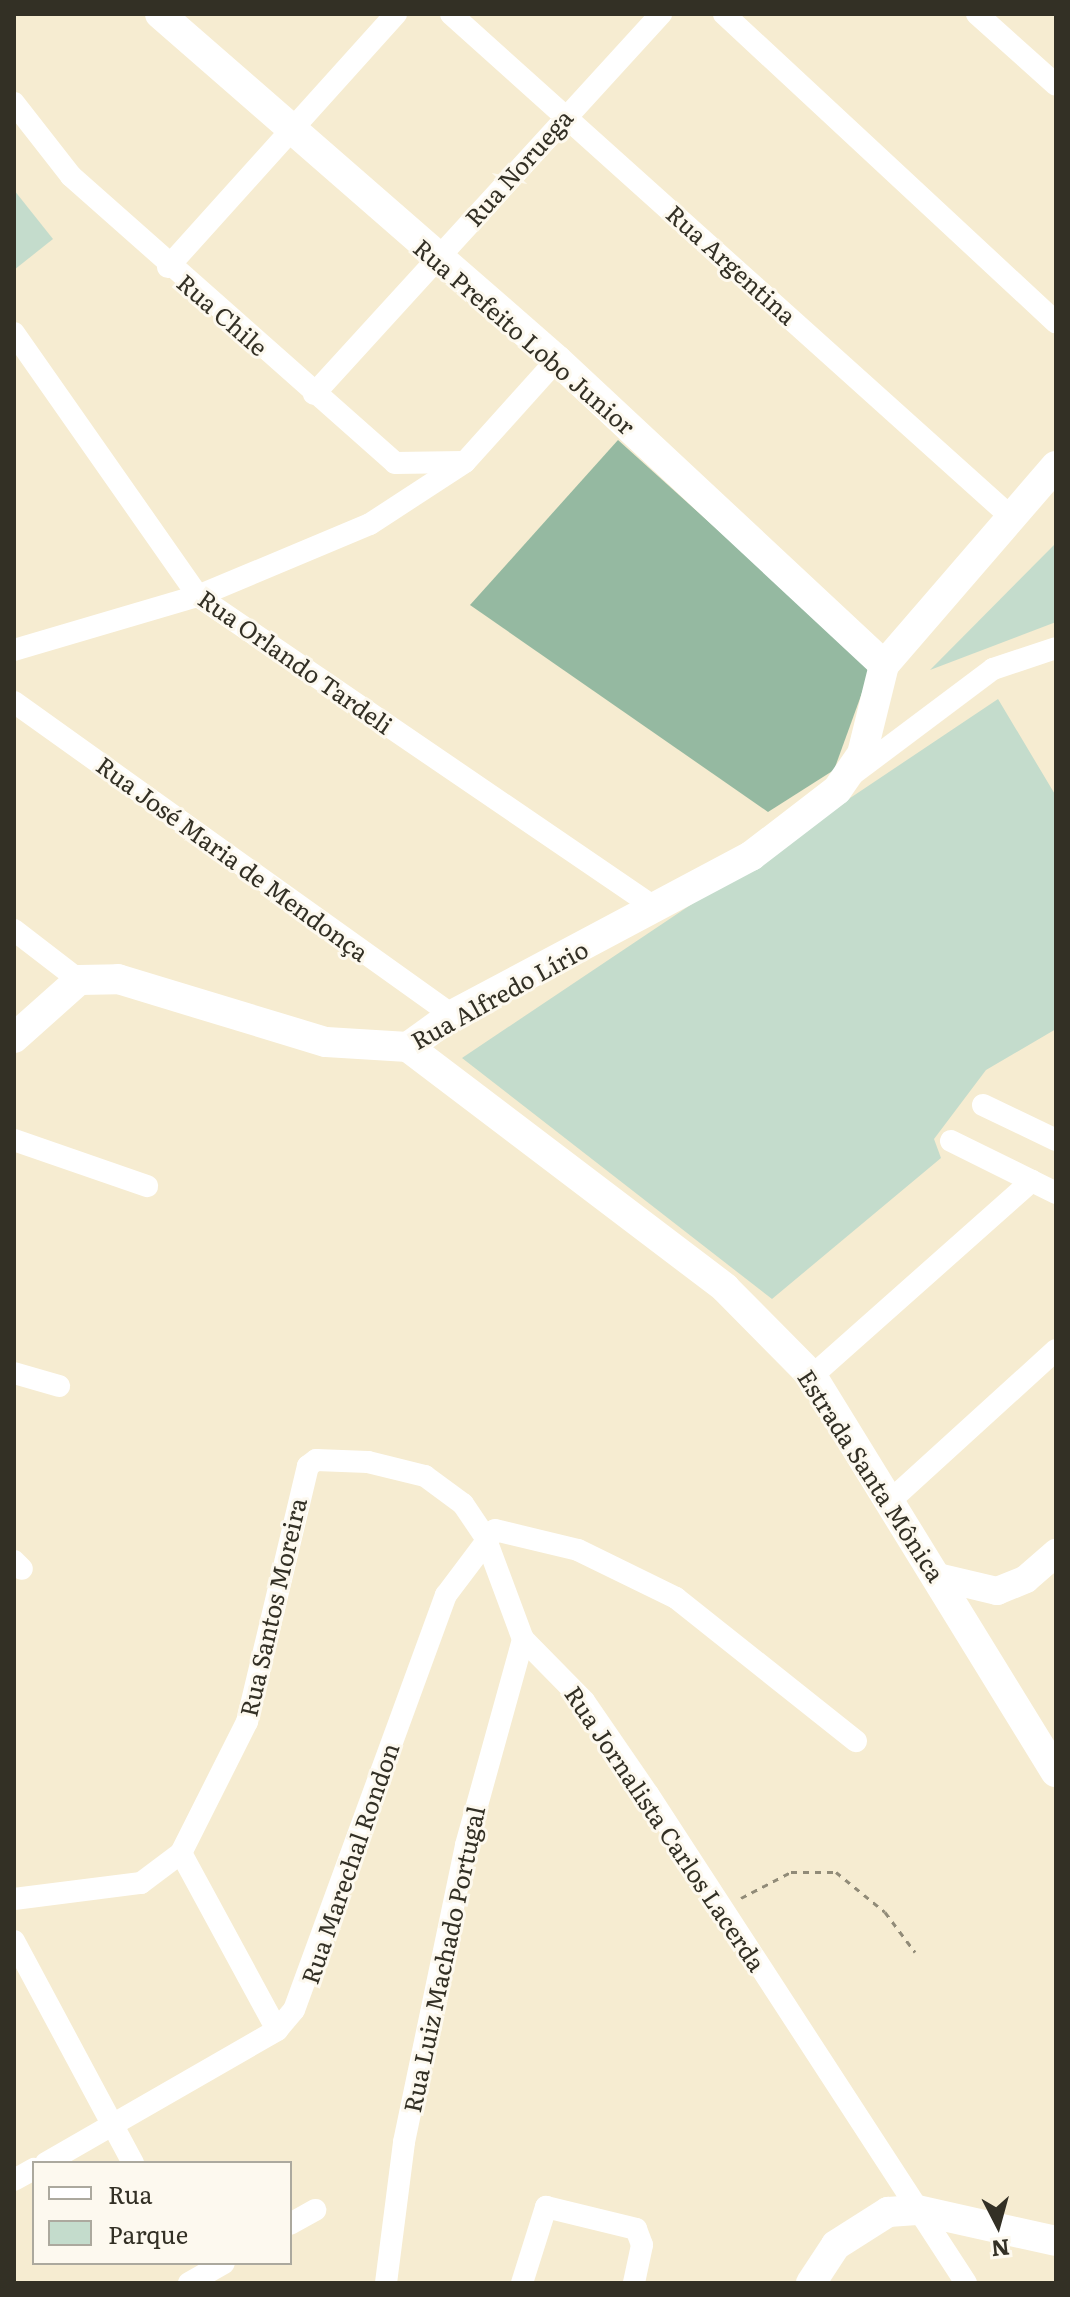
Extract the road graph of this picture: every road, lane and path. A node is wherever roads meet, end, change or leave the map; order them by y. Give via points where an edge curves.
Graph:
1 (160, 14) edge
2 (396, 14) edge
3 (451, 14) edge
4 (661, 14) edge
5 (724, 14) edge
6 (977, 14) edge
7 (1056, 85) edge
8 (14, 103) edge
9 (565, 116) junction
10 (290, 129) junction
11 (436, 258) junction
12 (168, 267) junction
13 (1056, 322) edge
14 (14, 333) edge
15 (557, 360) junction
16 (314, 394) junction
17 (465, 462) junction
18 (1056, 466) edge
19 (1011, 517) junction
20 (198, 596) junction
21 (14, 650) edge
22 (1055, 650) edge
23 (884, 665) junction
24 (14, 702) edge
25 (851, 776) junction
26 (657, 909) junction
27 (14, 930) edge
28 (79, 980) junction
29 (452, 1015) junction
30 (14, 1038) edge
31 (408, 1047) junction
32 (983, 1105) dead end
33 (14, 1140) edge
34 (1056, 1140) edge
35 (951, 1141) dead end
36 (1032, 1181) junction
37 (147, 1186) dead end
38 (1056, 1193) edge
39 (1056, 1350) edge
40 (14, 1373) edge
41 (812, 1376) junction
42 (59, 1386) dead end
43 (316, 1460) joint
44 (891, 1500) junction
45 (485, 1537) junction
46 (1056, 1553) edge
47 (938, 1577) junction
48 (523, 1639) junction
49 (856, 1741) dead end
50 (1056, 1772) edge
51 (181, 1853) junction
52 (14, 1899) edge
53 (723, 1907) junction
54 (14, 1941) edge
55 (915, 1952) dead end
56 (22, 1972) edge
57 (277, 2030) junction
58 (114, 2126) junction
59 (50, 2161) edge
60 (132, 2161) edge
61 (32, 2170) edge
62 (14, 2180) edge
63 (315, 2210) dead end
64 (917, 2210) junction
65 (292, 2223) edge
66 (1056, 2241) edge
67 (218, 2265) edge
68 (190, 2275) edge
69 (386, 2283) edge
70 (522, 2283) edge
71 (634, 2283) edge
72 (811, 2283) edge
73 (966, 2283) edge

1 - 10 main road, Rua Prefeito Lobo Junior
2 - 10 street
3 - 9 street, Rua Argentina
4 - 9 street, Rua Noruega
5 - 13 street
6 - 7 street
8 - 12 street, Rua Chile via 71,176
9 - 11 street, Rua Noruega
9 - 19 street, Rua Argentina
10 - 11 main road, Rua Prefeito Lobo Junior
10 - 12 street
11 - 15 main road, Rua Prefeito Lobo Junior
11 - 16 street, Rua Noruega
12 - 16 street, Rua Chile
14 - 20 street, Rua Orlando Tardeli
15 - 17 street
15 - 23 main road, Rua Prefeito Lobo Junior
16 - 17 street, Rua Chile via 395,463
17 - 20 street via 370,524
18 - 19 main road
19 - 23 main road
20 - 21 street
20 - 26 street, Rua Orlando Tardeli
22 - 25 street via 993,669
23 - 25 main road
24 - 29 street, Rua José Maria de Mendonça
25 - 26 main road, Rua Alfredo Lírio via 751,856
26 - 29 main road, Rua Alfredo Lírio
27 - 28 street
28 - 30 main road
28 - 31 main road, Rua Alfredo Lírio via 145,983 326,1042
29 - 31 main road, Rua Alfredo Lírio
31 - 41 main road, Estrada Santa Mônica via 725,1288
32 - 34 street
33 - 37 street
35 - 36 street
36 - 38 street
36 - 41 street
39 - 44 street
40 - 42 street
41 - 44 main road, Estrada Santa Mônica
43 - 45 street, Rua Jornalista Carlos Lacerda via 425,1476 463,1504
43 - 51 street, Rua Santos Moreira via 303,1475 247,1722
44 - 47 main road, Estrada Santa Mônica
45 - 48 street, Rua Jornalista Carlos Lacerda
45 - 49 street via 500,1530 532,1534 635,1574 717,1624
45 - 57 street, Rua Marechal Rondon via 446,1595 311,1978
46 - 47 street via 1026,1579 997,1591
47 - 50 main road, Estrada Santa Mônica
48 - 53 street, Rua Jornalista Carlos Lacerda via 584,1701
48 - 69 street, Rua Luiz Machado Portugal via 463,1860 404,2142
51 - 52 street, Rua Santos Moreira via 165,1871 130,1886
51 - 57 street
53 - 55 path via 791,1872 836,1872 885,1912
53 - 64 street, Rua Jornalista Carlos Lacerda
54 - 56 street
56 - 58 street
57 - 58 street, Rua Marechal Rondon
58 - 59 street, Rua Marechal Rondon
58 - 60 street
61 - 62 street
63 - 65 street
64 - 66 main road
64 - 72 main road via 864,2223 836,2245
64 - 73 street, Rua Jornalista Carlos Lacerda
67 - 68 street
70 - 71 street via 537,2222 546,2207 626,2225 642,2236

